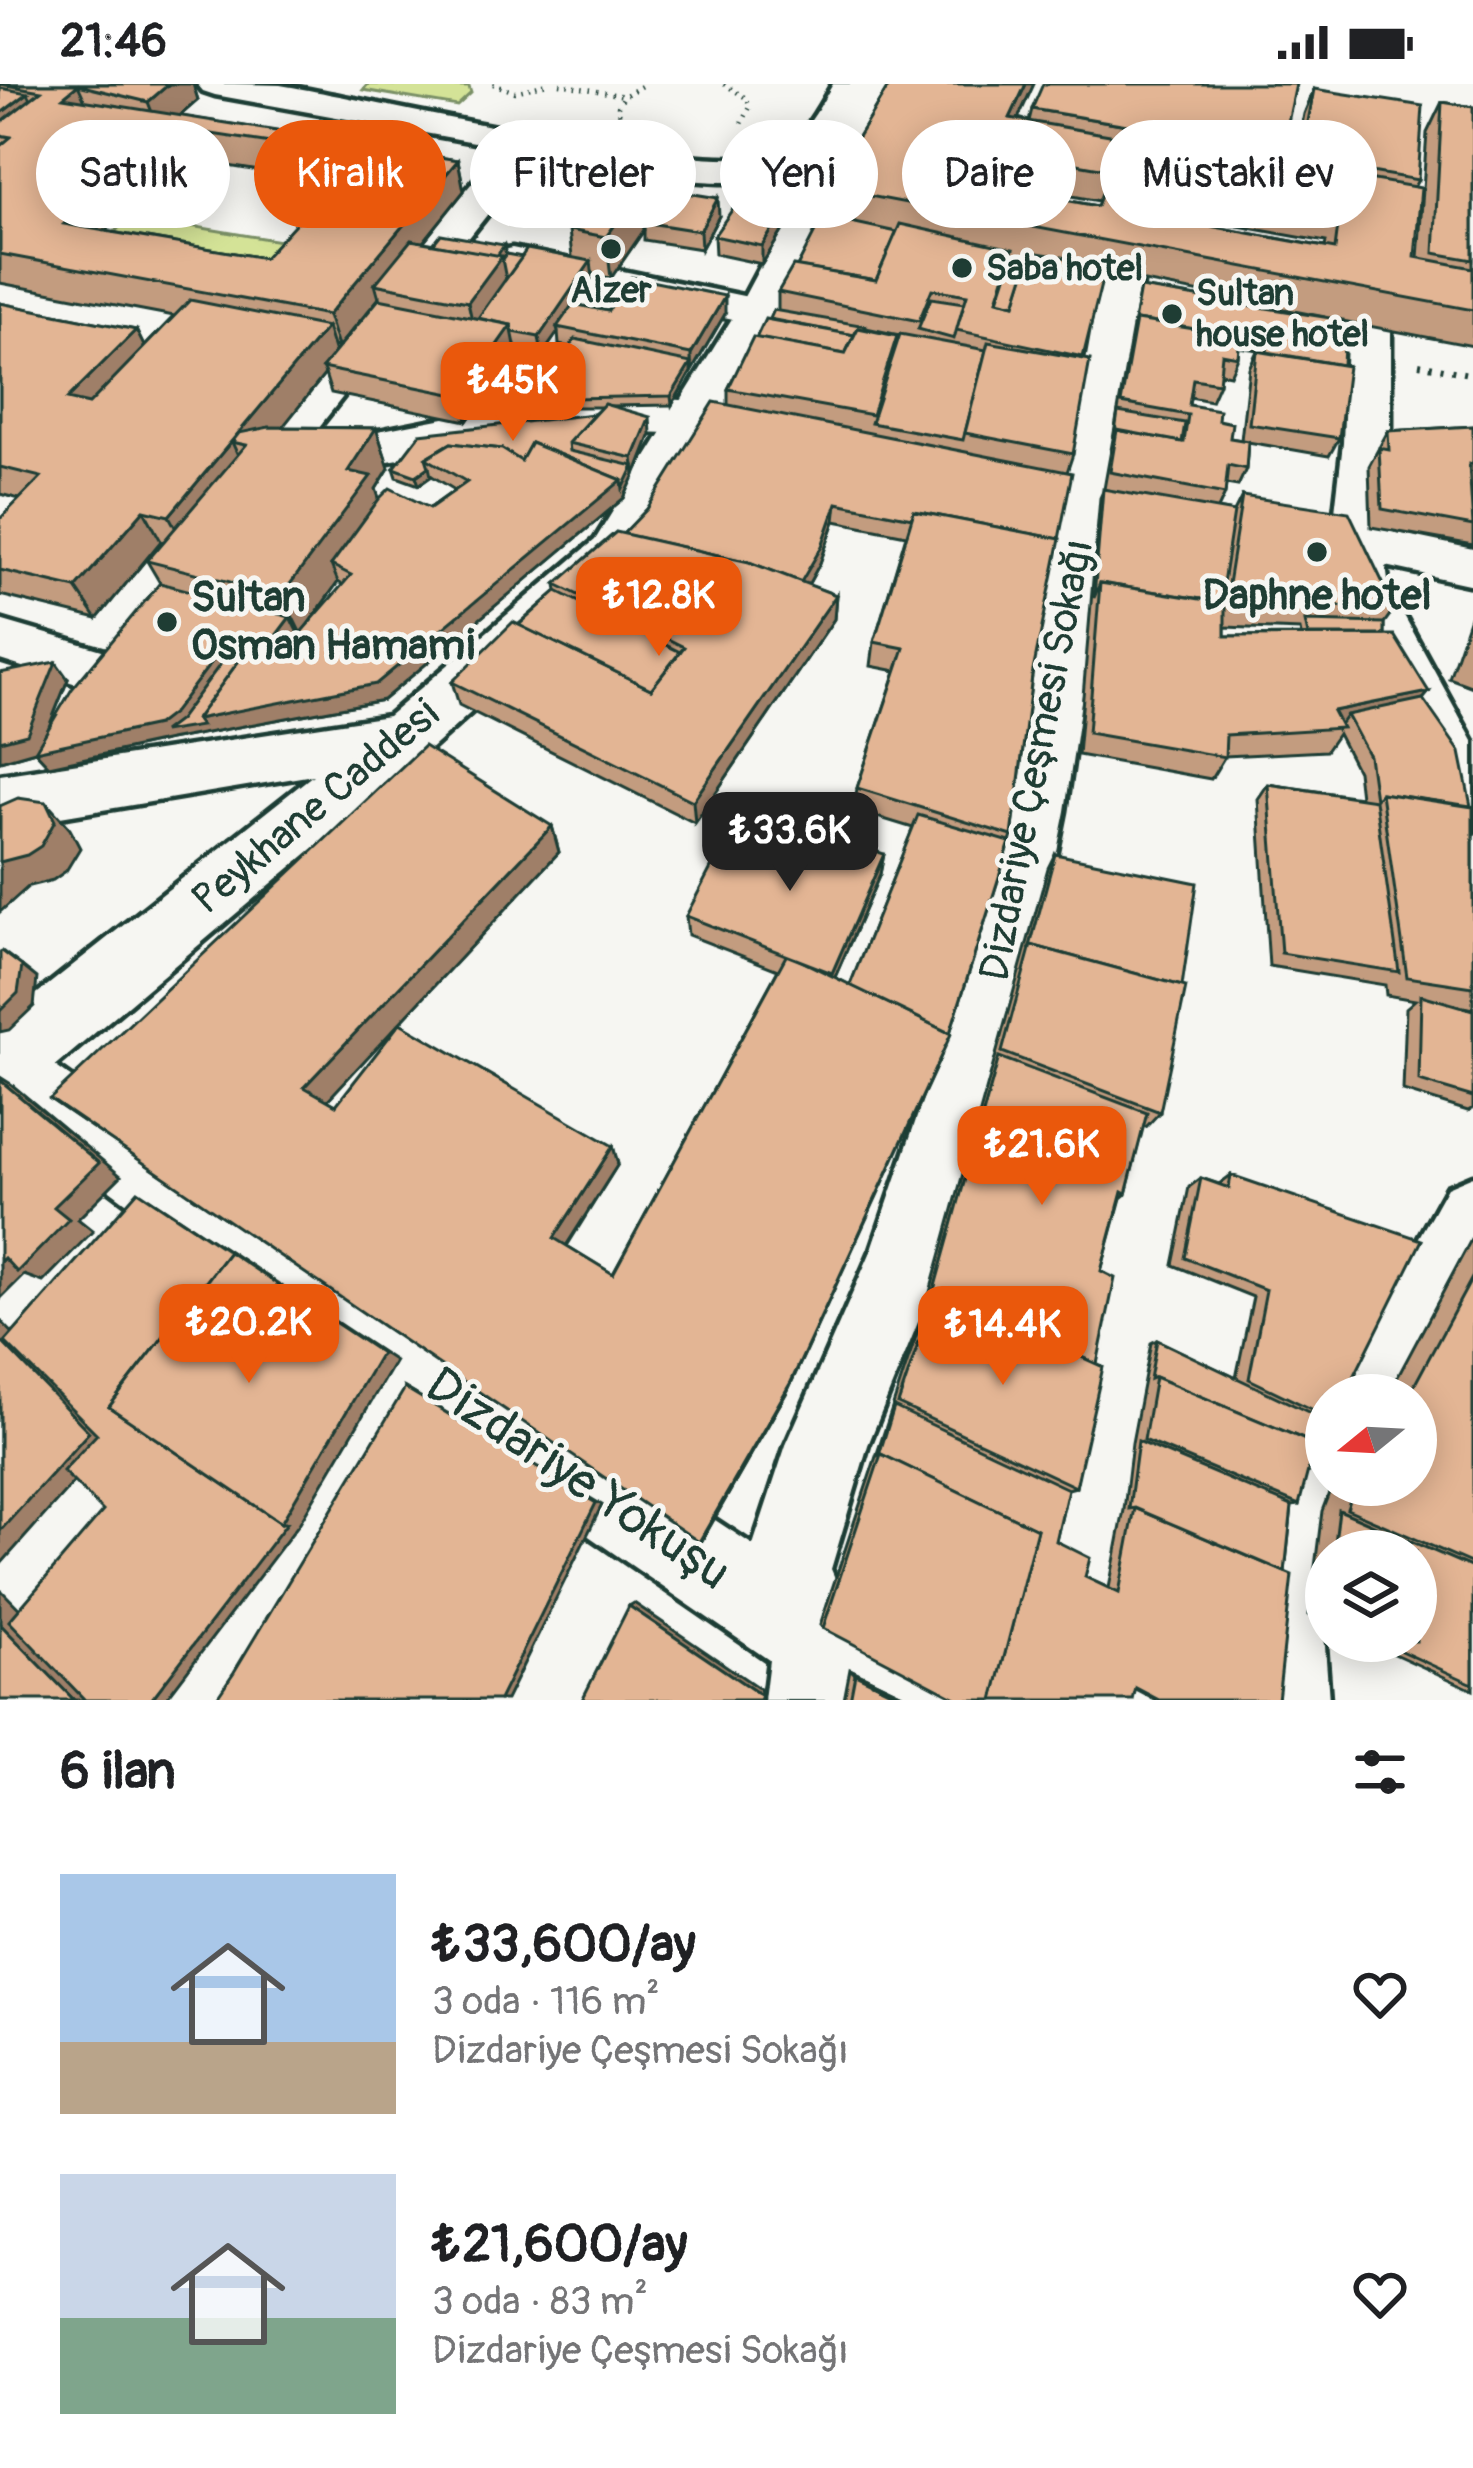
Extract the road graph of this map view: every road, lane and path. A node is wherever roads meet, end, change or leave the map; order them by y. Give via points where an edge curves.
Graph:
1 (215, 84) edge
2 (493, 84) edge
3 (547, 84) edge
4 (560, 84) edge
5 (851, 84) edge
6 (875, 84) edge
7 (624, 96) dead end
8 (470, 130) edge
9 (696, 169) edge
10 (470, 208) edge
11 (440, 244) junction
12 (1121, 284) edge
13 (1212, 301) edge
14 (758, 312) junction
15 (1014, 367) edge
16 (698, 414) junction
17 (812, 437) edge
18 (256, 473) junction
19 (1241, 520) edge
20 (214, 527) edge
21 (1358, 540) junction
22 (1473, 567) edge
23 (0, 640) edge
24 (405, 736) junction
25 (8, 800) edge
26 (1473, 806) edge
27 (0, 1067) edge
28 (1473, 1213) edge
29 (415, 1369) junction
30 (1383, 1374) edge
31 (1312, 1506) edge
32 (813, 1670) edge
33 (197, 1700) edge
34 (937, 1700) edge
35 (1284, 1700) edge

1 - 8 street
2 - 3 path via 515,92
4 - 7 path
5 - 9 street via 817,141 788,160 746,172
6 - 14 main road, Peykhane Caddesi via 847,134 825,222
10 - 11 street
11 - 14 street
11 - 18 street
12 - 32 street, Dizdariye Çeşmesi Sokağı via 1082,384 1087,492 1000,970 907,1256 827,1445 788,1570
13 - 21 street via 1370,331 1389,442
14 - 15 street
14 - 16 main road, Peykhane Caddesi
16 - 17 street
16 - 18 street via 484,423
16 - 24 main road, Peykhane Caddesi via 614,553
18 - 20 street
19 - 21 street
21 - 22 street
21 - 26 street via 1364,588
23 - 25 street via 114,652
24 - 25 main road
24 - 27 main road, Peykhane Caddesi
27 - 29 street, Dizdariye Yokuşu
28 - 30 street
29 - 32 street, Dizdariye Yokuşu
29 - 33 street
31 - 35 street via 1276,1574
32 - 34 street, Dizdariye Yokuşu

